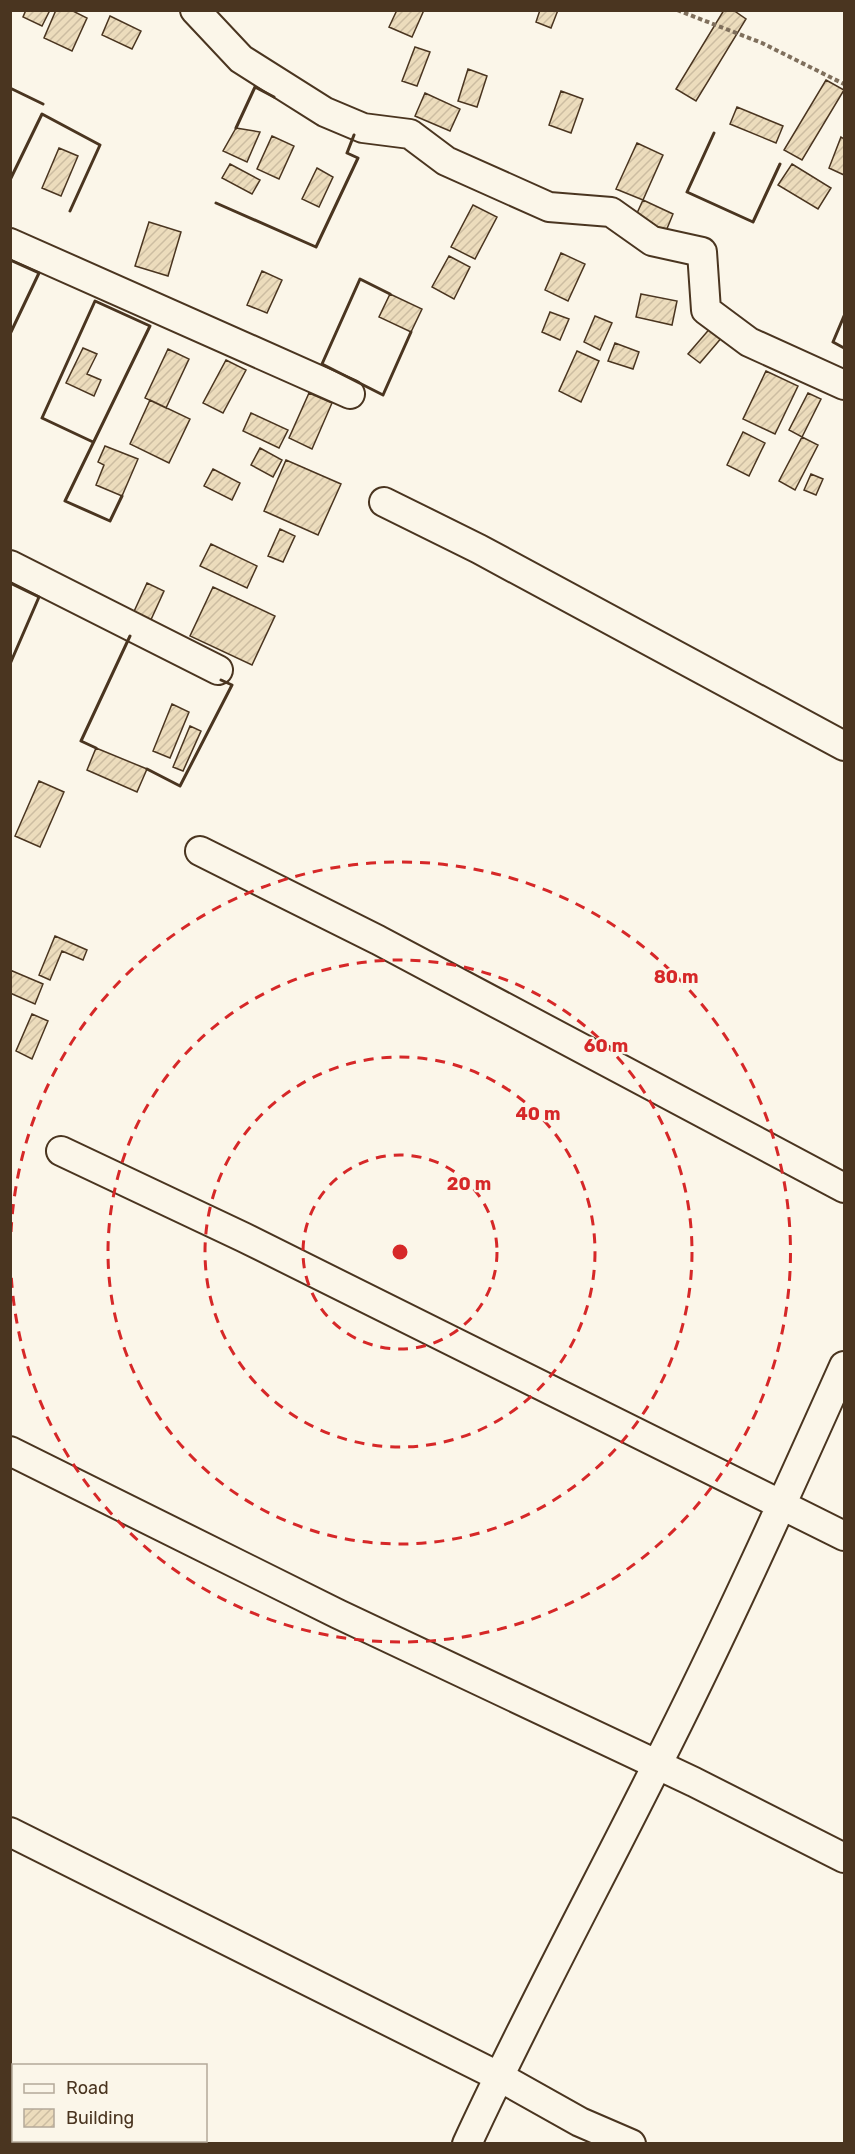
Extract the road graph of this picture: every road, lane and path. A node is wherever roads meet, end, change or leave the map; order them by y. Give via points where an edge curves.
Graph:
1 (195, 10) edge
2 (677, 10) edge
3 (844, 84) edge
4 (10, 243) edge
5 (844, 385) edge
6 (350, 394) dead end
7 (384, 502) dead end
8 (10, 565) edge
9 (218, 670) dead end
10 (844, 746) edge
11 (200, 851) dead end
12 (61, 1152) dead end
13 (844, 1188) edge
14 (844, 1366) edge
15 (10, 1451) edge
16 (782, 1505) junction
17 (844, 1536) edge
18 (658, 1765) junction
19 (10, 1832) edge
20 (844, 1858) edge
21 (498, 2076) junction
22 (467, 2144) edge
23 (631, 2144) edge

1 - 5 street via 241,59 325,112 363,128 410,134 446,161 549,207 611,212 652,241 702,252 706,310 749,342
2 - 3 path via 762,43
4 - 6 street
7 - 10 street
8 - 9 street
11 - 13 street via 378,940
12 - 16 street via 243,1237
14 - 16 street
15 - 18 street via 338,1614
16 - 17 street
16 - 18 street
18 - 20 street
18 - 21 street
19 - 21 street
21 - 22 street
21 - 23 street via 580,2122

